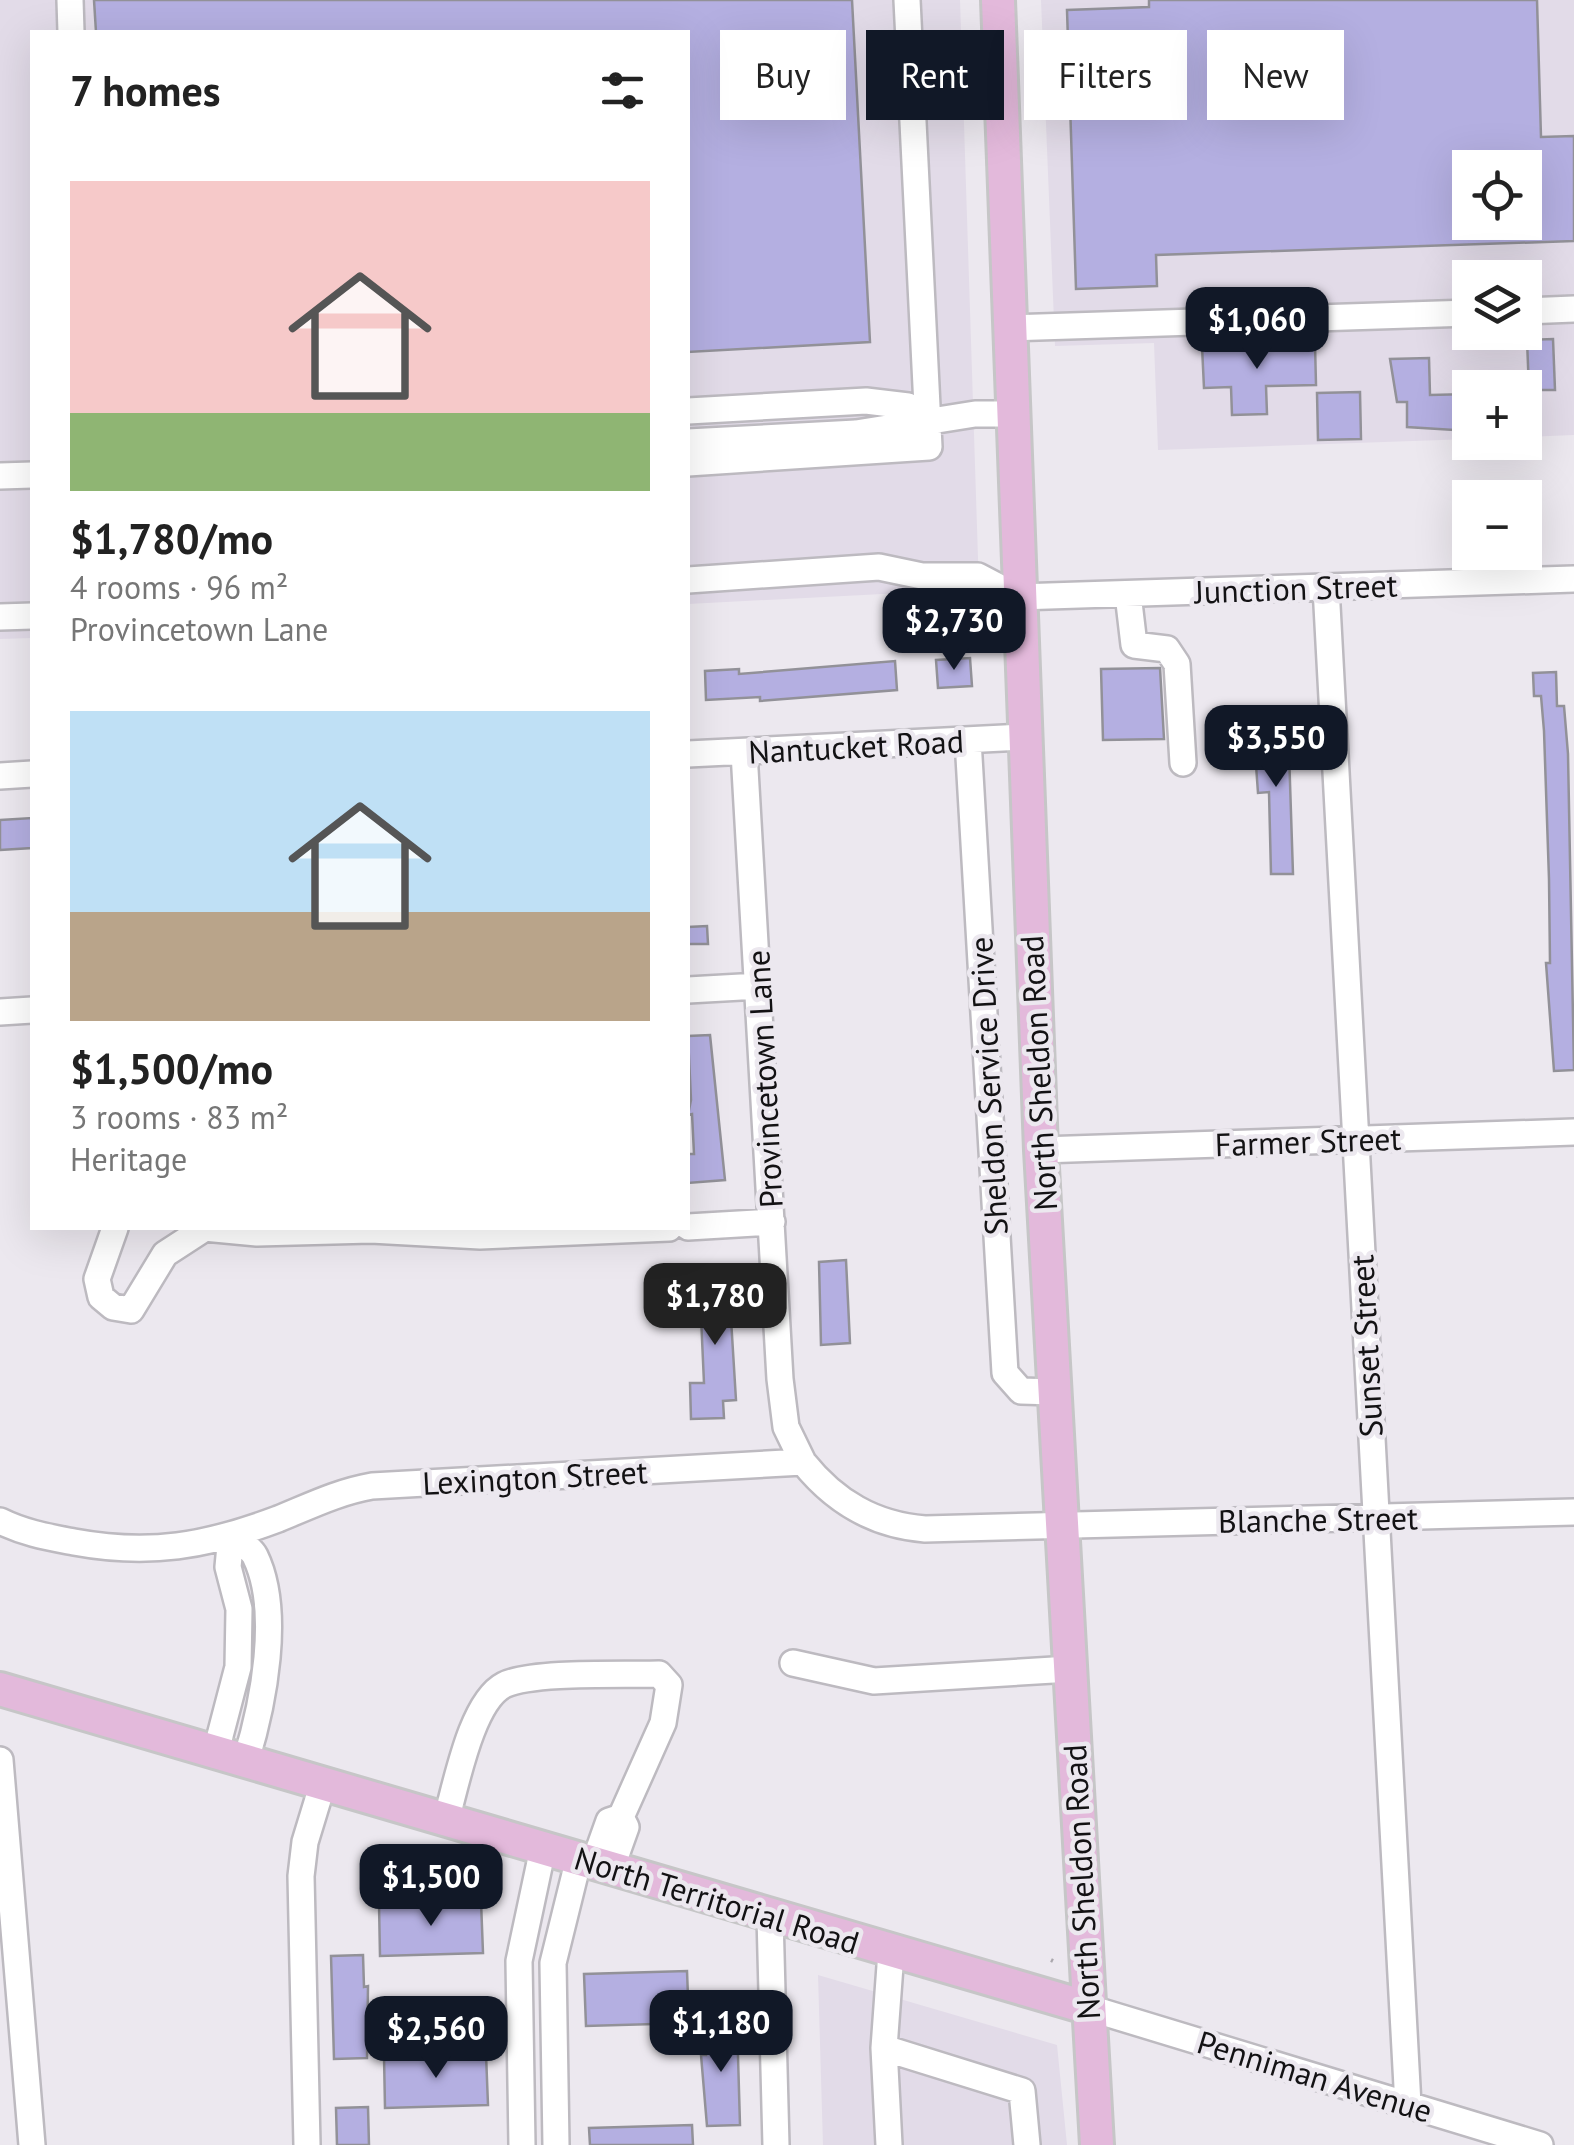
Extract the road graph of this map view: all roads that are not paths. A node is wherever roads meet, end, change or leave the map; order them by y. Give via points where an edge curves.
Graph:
1 (70, 0) edge
2 (907, 0) edge
3 (998, 0) edge
4 (72, 30) edge
5 (1574, 309) edge
6 (1542, 310) edge
7 (1452, 313) edge
8 (1009, 328) junction
9 (690, 412) edge
10 (1012, 414) junction
11 (930, 420) junction
12 (690, 442) edge
13 (690, 464) edge
14 (30, 474) edge
15 (0, 476) edge
16 (1574, 578) edge
17 (690, 580) edge
18 (1326, 587) junction
19 (1128, 594) junction
20 (1018, 598) junction
21 (30, 616) edge
22 (0, 617) edge
23 (1024, 737) junction
24 (968, 740) junction
25 (744, 752) junction
26 (690, 754) edge
27 (1184, 763) dead end
28 (30, 774) edge
29 (0, 776) edge
30 (759, 986) junction
31 (690, 990) edge
32 (30, 1010) edge
33 (0, 1012) edge
34 (1574, 1132) edge
35 (1355, 1139) junction
36 (1042, 1150) junction
37 (772, 1222) junction
38 (690, 1226) edge
39 (115, 1230) edge
40 (201, 1230) edge
41 (220, 1230) edge
42 (371, 1230) edge
43 (371, 1230) edge
44 (630, 1230) edge
45 (1054, 1392) junction
46 (803, 1462) junction
47 (1574, 1512) edge
48 (1375, 1518) junction
49 (0, 1521) edge
50 (1062, 1526) junction
51 (231, 1535) junction
52 (793, 1663) dead end
53 (1070, 1670) junction
54 (0, 1689) edge
55 (231, 1756) junction
56 (0, 1760) edge
57 (323, 1784) junction
58 (446, 1820) junction
59 (543, 1848) junction
60 (595, 1863) junction
61 (770, 1916) junction
62 (891, 1952) junction
63 (1089, 2008) junction
64 (520, 2014) junction
65 (553, 2014) junction
66 (884, 2048) junction
67 (1408, 2104) junction
68 (32, 2145) edge
69 (307, 2145) edge
70 (522, 2145) edge
71 (556, 2145) edge
72 (776, 2145) edge
73 (889, 2145) edge
74 (1027, 2145) edge
75 (1097, 2145) edge
76 (1540, 2145) edge

1 - 4 street
2 - 11 street
3 - 8 main road, North Sheldon Road
5 - 6 street
7 - 8 street
8 - 10 main road, North Sheldon Road
9 - 11 street via 866,402 908,406
10 - 11 street
10 - 20 main road, North Sheldon Road
11 - 12 street via 856,433
11 - 13 street via 929,447
14 - 15 street
16 - 18 street, Junction Street
17 - 20 street via 880,567 922,576 978,576
18 - 19 street, Junction Street
18 - 35 street, Sunset Street
19 - 20 street, Junction Street
19 - 27 street via 1134,645 1167,649 1177,664
20 - 23 main road, North Sheldon Road
21 - 22 street
23 - 24 street, Nantucket Road
23 - 36 main road, North Sheldon Road
24 - 25 street, Nantucket Road
24 - 45 street, Sheldon Service Drive via 1005,1373 1020,1391
25 - 26 street, Nantucket Road
25 - 30 street, Provincetown Lane
28 - 29 street
30 - 31 street
30 - 37 street, Provincetown Lane
32 - 33 street
34 - 35 street, Farmer Street
35 - 36 street, Farmer Street
35 - 48 street, Sunset Street
36 - 45 main road, North Sheldon Road
37 - 38 street
37 - 46 street, Provincetown Lane via 786,1428
39 - 40 street via 98,1280 101,1297 131,1310 165,1254
41 - 43 street
42 - 44 street via 512,1236
45 - 50 main road, North Sheldon Road
46 - 50 street via 840,1500 892,1525
46 - 51 street, Lexington Street via 372,1486
47 - 48 street, Blanche Street
48 - 50 street, Blanche Street
48 - 67 street, Sunset Street
49 - 51 street, Lexington Street via 20,1531 124,1551
50 - 53 main road, North Sheldon Road
51 - 55 street via 228,1567 238,1608
52 - 53 street via 874,1682
53 - 63 main road, North Sheldon Road
54 - 55 main road, North Territorial Road
55 - 57 main road, North Territorial Road
56 - 68 street
57 - 58 main road, North Territorial Road
57 - 69 street via 301,1876
58 - 59 main road, North Territorial Road
58 - 60 street via 474,1724 504,1685 660,1674 669,1686 663,1723 621,1817 609,1821
59 - 60 main road, North Territorial Road
59 - 64 street via 518,1960
60 - 61 main road, North Territorial Road
60 - 65 street via 553,1963
61 - 62 main road, North Territorial Road
61 - 72 street
62 - 63 main road, North Territorial Road
62 - 66 street
63 - 67 street, Penniman Avenue
63 - 75 main road, North Sheldon Road
64 - 65 street
64 - 70 street
65 - 71 street
66 - 73 street
66 - 74 street via 1022,2091
67 - 76 street, Penniman Avenue

